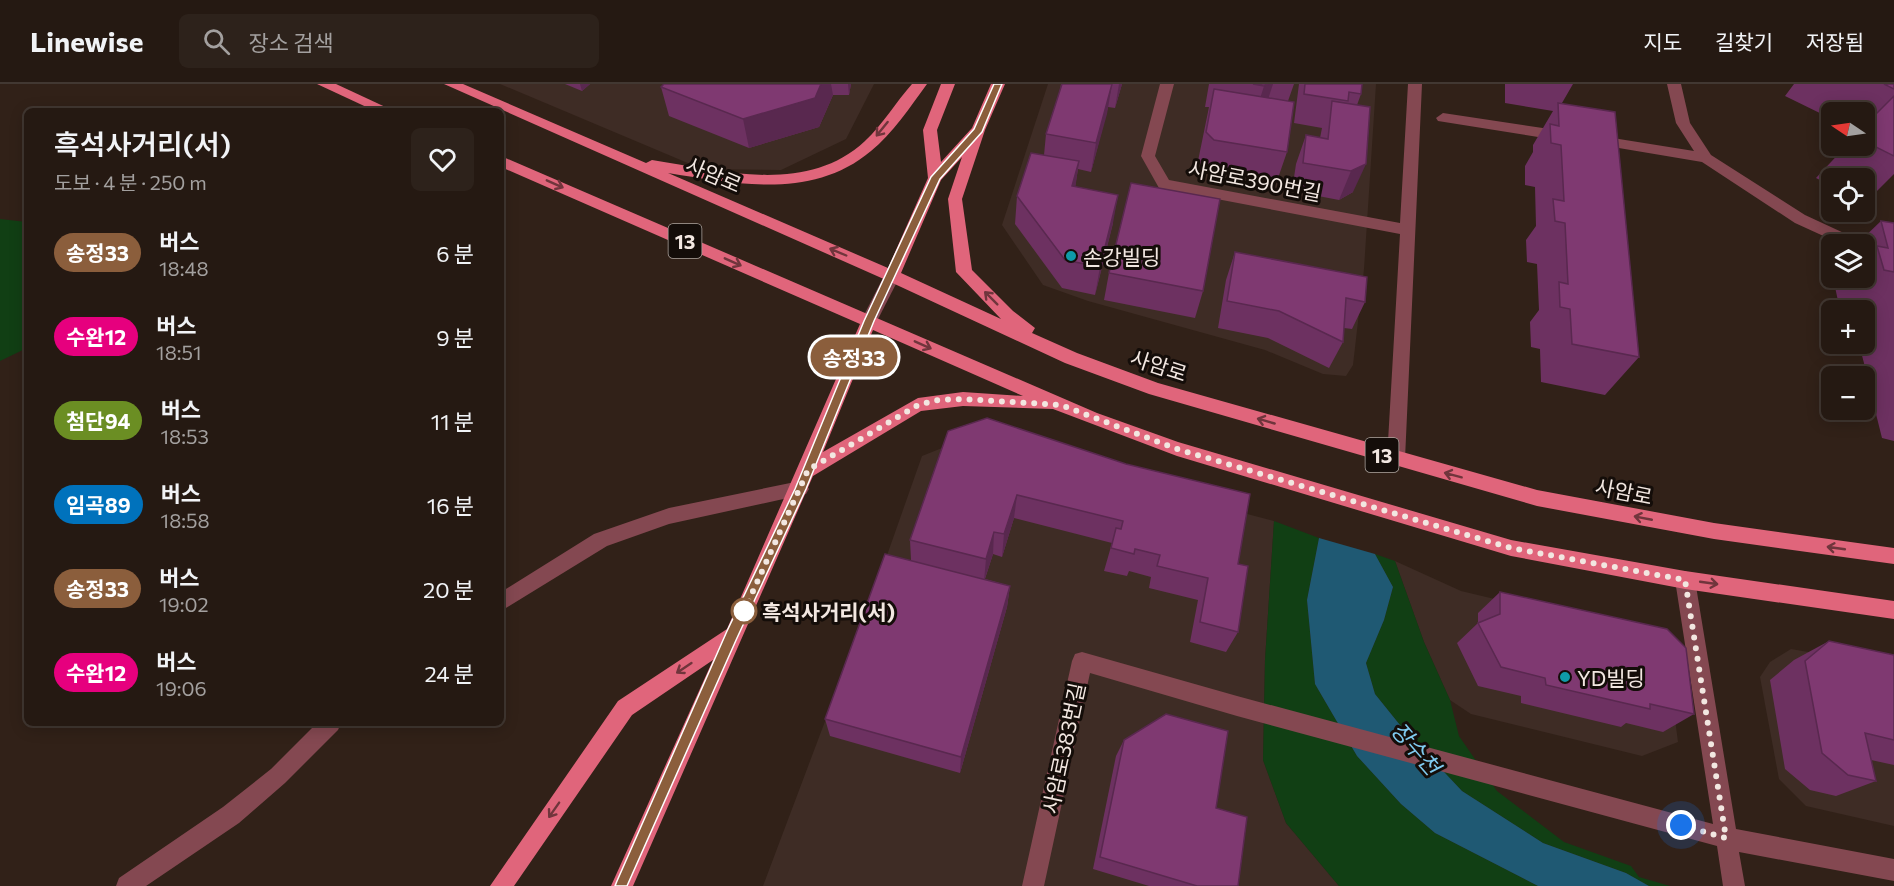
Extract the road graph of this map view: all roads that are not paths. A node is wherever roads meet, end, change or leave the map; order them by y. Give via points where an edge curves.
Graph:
1 (324, 84) edge
2 (451, 84) edge
3 (920, 84) edge
4 (948, 84) edge
5 (998, 84) edge
6 (1167, 84) edge
7 (1415, 84) edge
8 (1674, 84) edge
9 (380, 108) edge
10 (1443, 118) dead end
11 (978, 130) junction
12 (1706, 158) junction
13 (627, 161) junction
14 (504, 162) edge
15 (936, 177) junction
16 (1408, 230) junction
17 (1832, 234) edge
18 (892, 276) junction
19 (869, 321) junction
20 (1071, 358) junction
21 (1061, 405) junction
22 (1396, 459) junction
23 (804, 479) junction
24 (1894, 556) edge
25 (1685, 580) junction
26 (504, 600) edge
27 (1894, 610) edge
28 (732, 636) junction
29 (328, 726) edge
30 (1726, 838) junction
31 (1894, 870) edge
32 (127, 886) edge
33 (501, 886) edge
34 (622, 886) edge
35 (1033, 886) edge
36 (1734, 886) edge

1 - 9 main road
2 - 13 main road, 사암로 / 13
3 -> 13 main road via 864,150 810,176 746,180
4 - 15 main road via 930,130
5 - 11 main road
6 - 16 street, 사암로390번길 via 1148,156 1164,184
7 - 16 street
8 - 12 street via 1683,123
10 - 12 street
11 - 15 main road
20 -> 11 main road via 1008,315 964,272 955,198
12 - 17 street via 1800,219
18 -> 13 main road, 사암로 / 13
14 -> 19 main road, 13
15 - 18 main road
16 - 22 street
18 - 19 street
18 - 20 main road, 사암로 / 13
19 -> 21 main road, 13
19 - 23 main road
22 -> 20 main road, 사암로 / 13 via 1155,388
21 - 23 main road via 963,399 918,405
21 - 25 main road, 13 via 1177,449 1511,548
24 -> 22 main road, 사암로 / 13 via 1714,531 1537,498
23 - 26 street via 669,516 602,540
23 - 28 main road
25 -> 27 main road, 13
25 - 30 street
28 -> 33 main road via 625,708
28 - 34 main road
29 - 32 street via 278,776 231,815
30 - 31 street
30 - 35 street, 사암로383번길 via 1082,661
30 - 36 street

